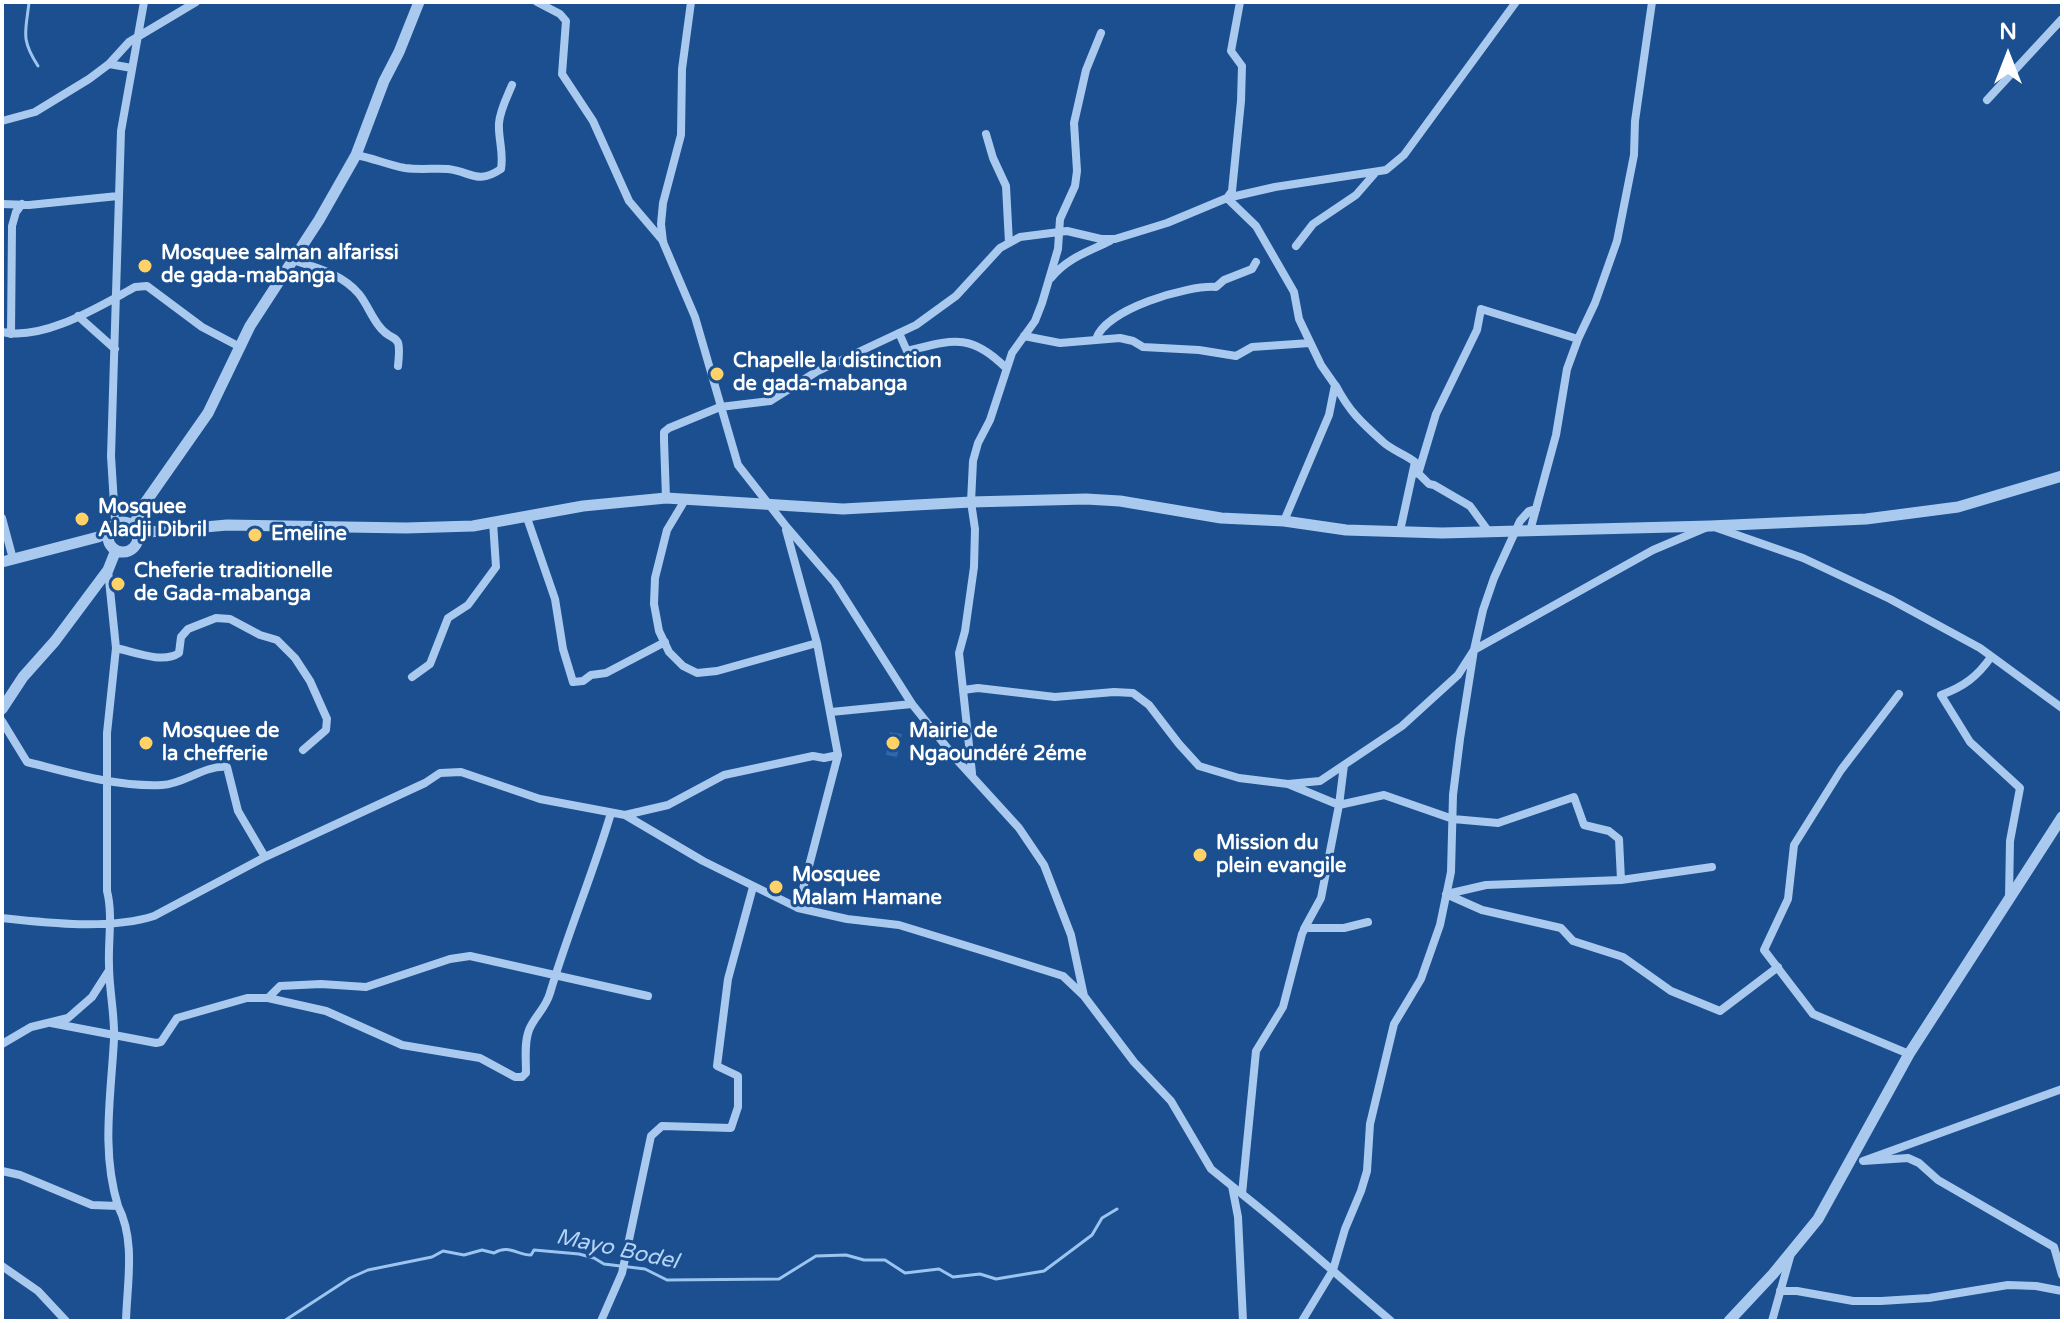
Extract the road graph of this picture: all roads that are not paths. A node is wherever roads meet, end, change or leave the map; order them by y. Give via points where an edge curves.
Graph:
1 (144, 2) edge
2 (196, 2) edge
3 (419, 2) edge
4 (537, 2) edge
5 (691, 2) edge
6 (1240, 2) edge
7 (1516, 2) edge
8 (1652, 2) edge
9 (2062, 19) edge
10 (1101, 33) dead end
11 (139, 38) junction
12 (109, 64) junction
13 (132, 68) junction
14 (512, 85) dead end
15 (1987, 100) dead end
16 (2, 121) edge
17 (986, 134) dead end
18 (356, 155) junction
19 (1376, 172) junction
20 (118, 196) junction
21 (1227, 198) junction
22 (2, 204) edge
23 (22, 204) junction
24 (1060, 232) junction
25 (1115, 239) junction
26 (663, 242) junction
27 (1009, 243) junction
28 (1296, 246) dead end
29 (293, 260) junction
30 (1256, 262) dead end
31 (1048, 282) junction
32 (117, 297) junction
33 (78, 316) junction
34 (6, 333) edge
35 (899, 333) junction
36 (1024, 336) junction
37 (1096, 339) junction
38 (1578, 339) junction
39 (1310, 343) junction
40 (240, 347) junction
41 (115, 349) junction
42 (398, 366) dead end
43 (1006, 368) junction
44 (1335, 385) junction
45 (720, 407) junction
46 (1416, 472) junction
47 (2062, 476) edge
48 (666, 498) junction
49 (685, 500) junction
50 (971, 502) junction
51 (770, 505) junction
52 (1536, 509) junction
53 (526, 515) junction
54 (2, 518) edge
55 (1284, 521) junction
56 (493, 522) junction
57 (785, 525) junction
58 (1710, 526) junction
59 (113, 527) junction
60 (136, 530) junction
61 (1400, 531) junction
62 (1517, 531) junction
63 (1530, 531) junction
64 (1489, 532) junction
65 (116, 550) junction
66 (7, 560) edge
67 (108, 570) junction
68 (665, 642) junction
69 (817, 643) junction
70 (116, 648) junction
71 (1474, 650) junction
72 (1991, 657) junction
73 (412, 677) dead end
74 (963, 690) junction
75 (1899, 694) dead end
76 (912, 704) junction
77 (2062, 708) edge
78 (2, 709) edge
79 (831, 712) junction
80 (2, 721) edge
81 (303, 750) dead end
82 (838, 755) junction
83 (1344, 765) junction
84 (972, 773) junction
85 (105, 781) junction
86 (1288, 784) junction
87 (1339, 805) junction
88 (611, 813) junction
89 (625, 815) junction
90 (2062, 817) edge
91 (1453, 819) junction
92 (265, 857) junction
93 (1712, 867) dead end
94 (1621, 880) junction
95 (753, 887) junction
96 (1446, 894) junction
97 (2009, 898) junction
98 (798, 908) junction
99 (2, 918) edge
100 (108, 922) junction
101 (1368, 922) dead end
102 (1302, 934) junction
103 (1778, 967) junction
104 (109, 972) junction
105 (554, 976) junction
106 (648, 996) dead end
107 (1084, 996) junction
108 (268, 998) junction
109 (51, 1023) junction
110 (114, 1035) junction
111 (2, 1044) edge
112 (1909, 1054) junction
113 (2062, 1089) edge
114 (1863, 1161) junction
115 (1849, 1165) junction
116 (2, 1171) edge
117 (1232, 1186) junction
118 (1242, 1194) junction
119 (118, 1206) junction
120 (1791, 1252) junction
121 (2, 1266) edge
122 (1333, 1270) junction
123 (2062, 1275) edge
124 (1780, 1291) junction
125 (2062, 1291) edge
126 (66, 1321) edge
127 (126, 1321) edge
128 (601, 1321) edge
129 (1243, 1321) edge
130 (1302, 1321) edge
131 (1391, 1321) edge
132 (1729, 1321) edge
133 (1772, 1321) edge

1 - 11 street
2 - 11 street
3 - 18 street
4 - 26 street via 566,21 562,74 593,121 629,201
5 - 26 street via 681,135 663,203
6 - 21 street via 1231,51 1242,66 1241,101
7 - 19 street via 1404,155
8 - 38 street via 1634,155 1617,241
9 - 15 street
10 - 24 street via 1074,123 1077,171
11 - 12 street via 123,46
11 - 13 street
12 - 13 street
12 - 16 street via 35,112
13 - 20 street via 121,131
14 - 18 street via 499,119 501,169 489,177 407,168
17 - 27 street via 1006,186
18 - 29 street
19 - 21 street
19 - 28 street via 1356,195 1313,224
20 - 23 street
20 - 32 street
21 - 25 street
21 - 39 street via 1256,226 1294,292
22 - 23 street
23 - 34 street via 12,226
24 - 25 street
24 - 27 street
24 - 31 street
25 - 31 street via 1066,263
26 - 45 street via 695,317
27 - 35 street via 956,296
29 - 40 street
29 - 42 street via 341,278 359,295 381,330 397,340
30 - 37 street via 1216,287 1170,293 1137,306 1106,323
31 - 36 street
32 - 33 street
32 - 40 street via 147,286 202,327
32 - 41 street
33 - 34 street via 31,334
33 - 41 street
35 - 43 street via 907,351 973,342
35 - 45 street via 816,372 770,401
36 - 37 street via 1060,343
36 - 43 street
37 - 39 street via 1236,356 1252,347
38 - 46 street via 1481,309 1477,330 1436,414
38 - 52 street
39 - 44 street
40 - 60 street via 208,413 145,503
41 - 59 street
43 - 50 street via 973,461
44 - 46 street via 1349,412 1383,443 1415,462
44 - 55 street via 1329,415
45 - 48 street via 664,432
45 - 51 street via 738,465
46 - 61 street
46 - 64 street via 1470,506
47 - 58 street via 1958,507 1866,519
48 - 49 street
48 - 53 street
49 - 51 street
49 - 68 street via 667,530 655,578 654,604
50 - 51 street via 857,509
50 - 55 street via 1120,501 1221,518
50 - 74 street via 974,567 959,653
51 - 57 street
52 - 62 street via 1524,514
52 - 63 street
53 - 56 street
53 - 68 street via 555,599 573,682 606,673
54 - 66 street
55 - 61 street
56 - 60 street via 406,528 227,525
56 - 73 street via 494,572 468,605 448,618 430,664
57 - 69 street
57 - 76 street via 835,583
58 - 63 street
58 - 71 street via 1653,550
58 - 72 street via 1803,558 1890,599
59 - 60 street via 126,522
59 - 65 street via 108,540
59 - 66 street via 98,537
60 - 65 street via 132,549
61 - 64 street
62 - 63 street
62 - 64 street
62 - 71 street via 1490,589
65 - 67 street
67 - 70 street
67 - 78 street
68 - 69 street via 683,666 697,673
69 - 79 street
70 - 81 street via 173,657 188,629 216,618 277,640 304,671 327,719 326,730
70 - 85 street
71 - 83 street via 1458,675 1402,726
71 - 91 street
72 - 77 street
72 - 97 street via 1963,687 1941,695 1970,742 2020,788 2010,841
74 - 84 street
74 - 86 street via 1055,697 1133,693 1199,766
75 - 103 street via 1841,770 1794,845 1788,899 1764,950
76 - 79 street
76 - 84 street
79 - 82 street
80 - 85 street via 27,762
82 - 89 street via 724,775 668,805
82 - 98 street
83 - 86 street via 1320,781
83 - 87 street
84 - 107 street via 1044,865 1071,935
85 - 92 street via 164,785 227,767 238,811
85 - 100 street
86 - 87 street
87 - 91 street via 1384,795
87 - 102 street via 1321,898
88 - 89 street
88 - 92 street via 540,799 452,771
88 - 105 street
89 - 95 street
90 - 97 street
91 - 94 street via 1498,823 1574,797 1584,825 1619,839
91 - 96 street
92 - 100 street via 154,916
93 - 94 street
94 - 96 street via 1486,885
95 - 98 street
95 - 128 street via 728,979 717,1066 738,1076 738,1107 731,1128 662,1126 651,1136 622,1273
96 - 103 street via 1482,910 1561,928 1573,941 1623,957 1671,991 1720,1011
96 - 122 street via 1421,979 1394,1024 1370,1124 1367,1171
97 - 112 street
98 - 107 street via 899,925 990,953 1063,976
99 - 100 street
100 - 104 street
101 - 102 street via 1305,928
102 - 118 street via 1283,1007 1256,1051
103 - 112 street via 1813,1014
104 - 109 street via 92,997 68,1018
104 - 110 street
105 - 106 street
105 - 108 street via 470,956 366,987 280,986
105 - 108 street via 541,1015 528,1032 522,1077 480,1058 402,1045 326,1011
107 - 117 street via 1171,1101 1211,1169
108 - 110 street via 247,998 177,1018 161,1042
109 - 110 street
109 - 111 street via 31,1027
110 - 119 street via 107,1150
112 - 115 street
113 - 114 street
114 - 115 street
114 - 123 street via 1908,1158 1919,1163 1938,1180 2054,1247
115 - 120 street via 1818,1219
116 - 119 street via 92,1205
117 - 118 street
117 - 129 street
118 - 122 street
119 - 127 street via 129,1238
120 - 124 street
120 - 132 street
121 - 126 street via 38,1291
122 - 130 street
122 - 131 street
124 - 125 street via 1853,1301 1929,1298 2008,1285
124 - 133 street

